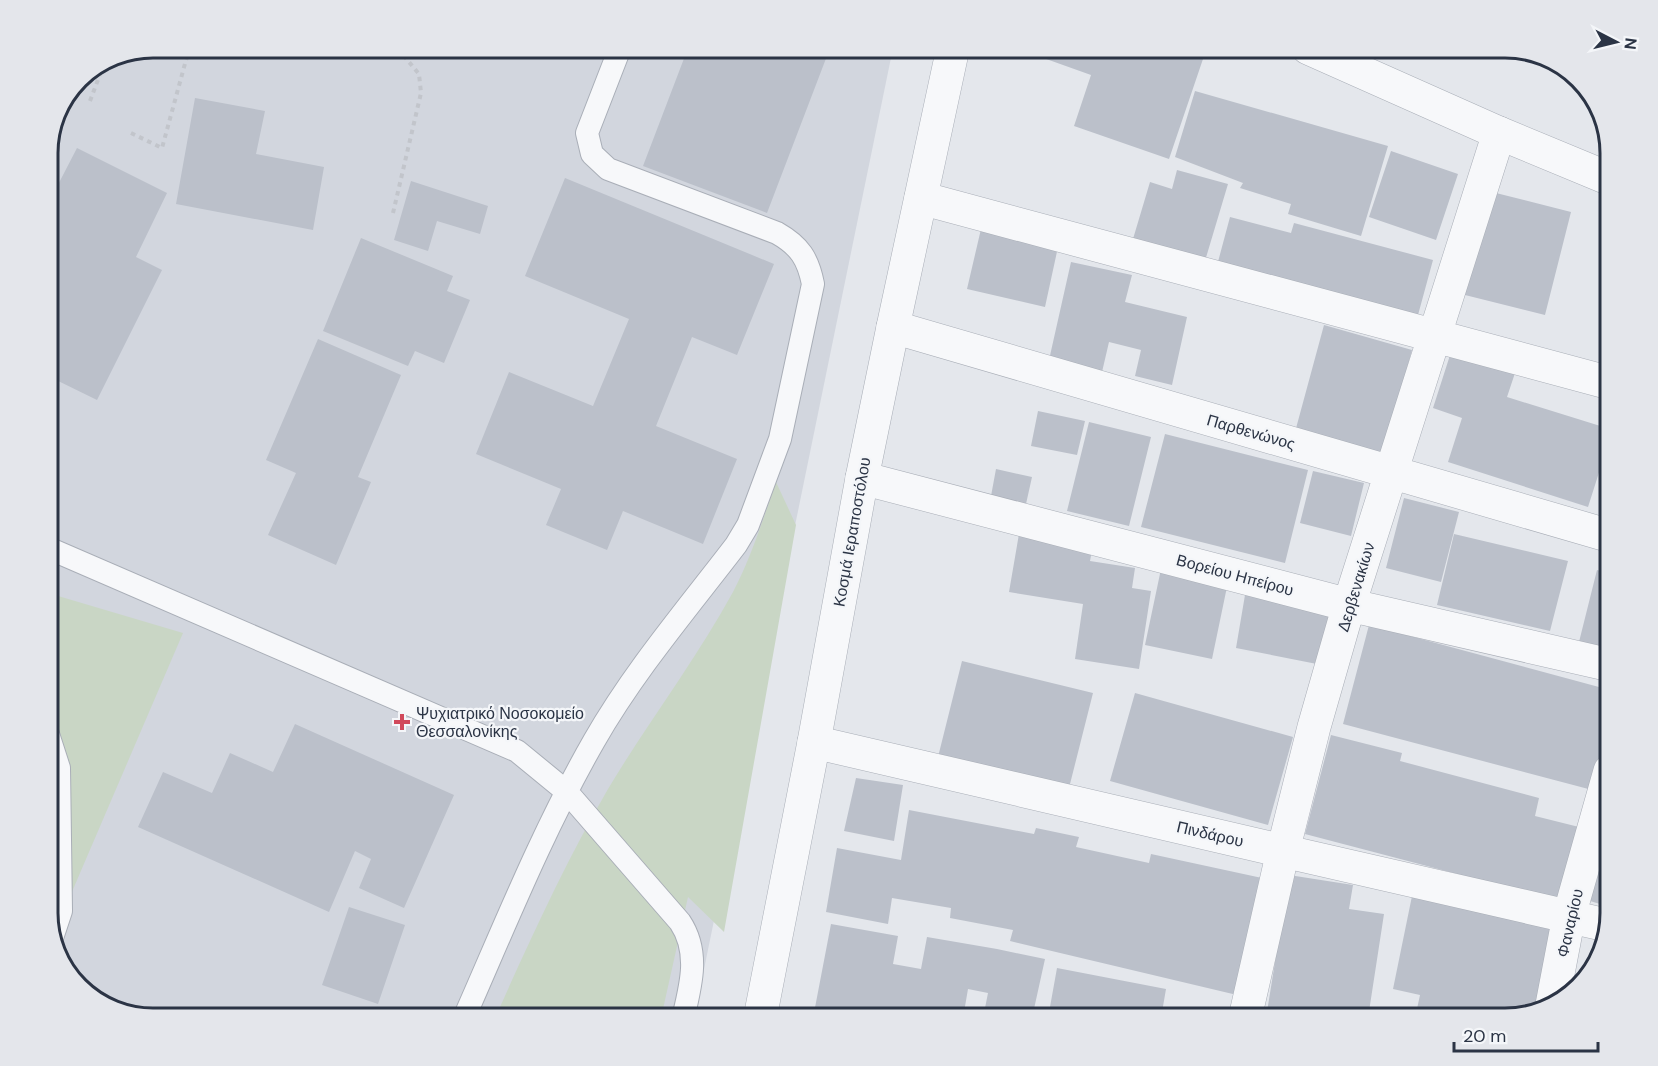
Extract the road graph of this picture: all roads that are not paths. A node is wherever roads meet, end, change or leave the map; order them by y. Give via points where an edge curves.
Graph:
1 (616, 58) edge
2 (951, 58) edge
3 (1330, 58) edge
4 (1499, 133) junction
5 (1600, 174) edge
6 (921, 198) junction
7 (893, 327) junction
8 (1436, 335) junction
9 (1600, 380) edge
10 (1391, 473) junction
11 (862, 478) junction
12 (1600, 533) edge
13 (59, 553) edge
14 (1349, 604) junction
15 (1600, 663) edge
16 (814, 742) junction
17 (59, 768) edge
18 (567, 792) junction
19 (1600, 806) edge
20 (1283, 851) junction
21 (1569, 916) junction
22 (59, 917) edge
23 (1599, 923) edge
24 (1554, 994) edge
25 (468, 1008) edge
26 (685, 1008) edge
27 (762, 1008) edge
28 (1247, 1008) edge

1 - 18 lane via 587,133 592,154 608,169 777,232 792,241 802,254 813,284 780,439 748,525 627,688
2 - 6 street, Κοσμά Ιεραποστόλου
3 - 4 street
4 - 5 street
4 - 8 street, Δερβενακίων
6 - 7 street, Κοσμά Ιεραποστόλου
6 - 8 street
7 - 10 street, Παρθενώνος
7 - 11 street, Κοσμά Ιεραποστόλου
8 - 9 street
8 - 10 street, Δερβενακίων
10 - 12 street, Παρθενώνος
10 - 14 street, Δερβενακίων
11 - 14 street, Βορείου Ηπείρου
11 - 16 street, Κοσμά Ιεραποστόλου
13 - 18 lane via 501,743
14 - 15 street, Βορείου Ηπείρου
14 - 20 street, Δερβενακίων
16 - 20 street, Πινδάρου
16 - 27 street, Κοσμά Ιεραποστόλου
17 - 22 lane
18 - 25 lane
18 - 26 lane via 687,932 693,972
19 - 21 street, Φαναρίου
20 - 21 street, Πινδάρου
20 - 28 street, Δερβενακίων
21 - 23 street, Πινδάρου
21 - 24 street, Φαναρίου

